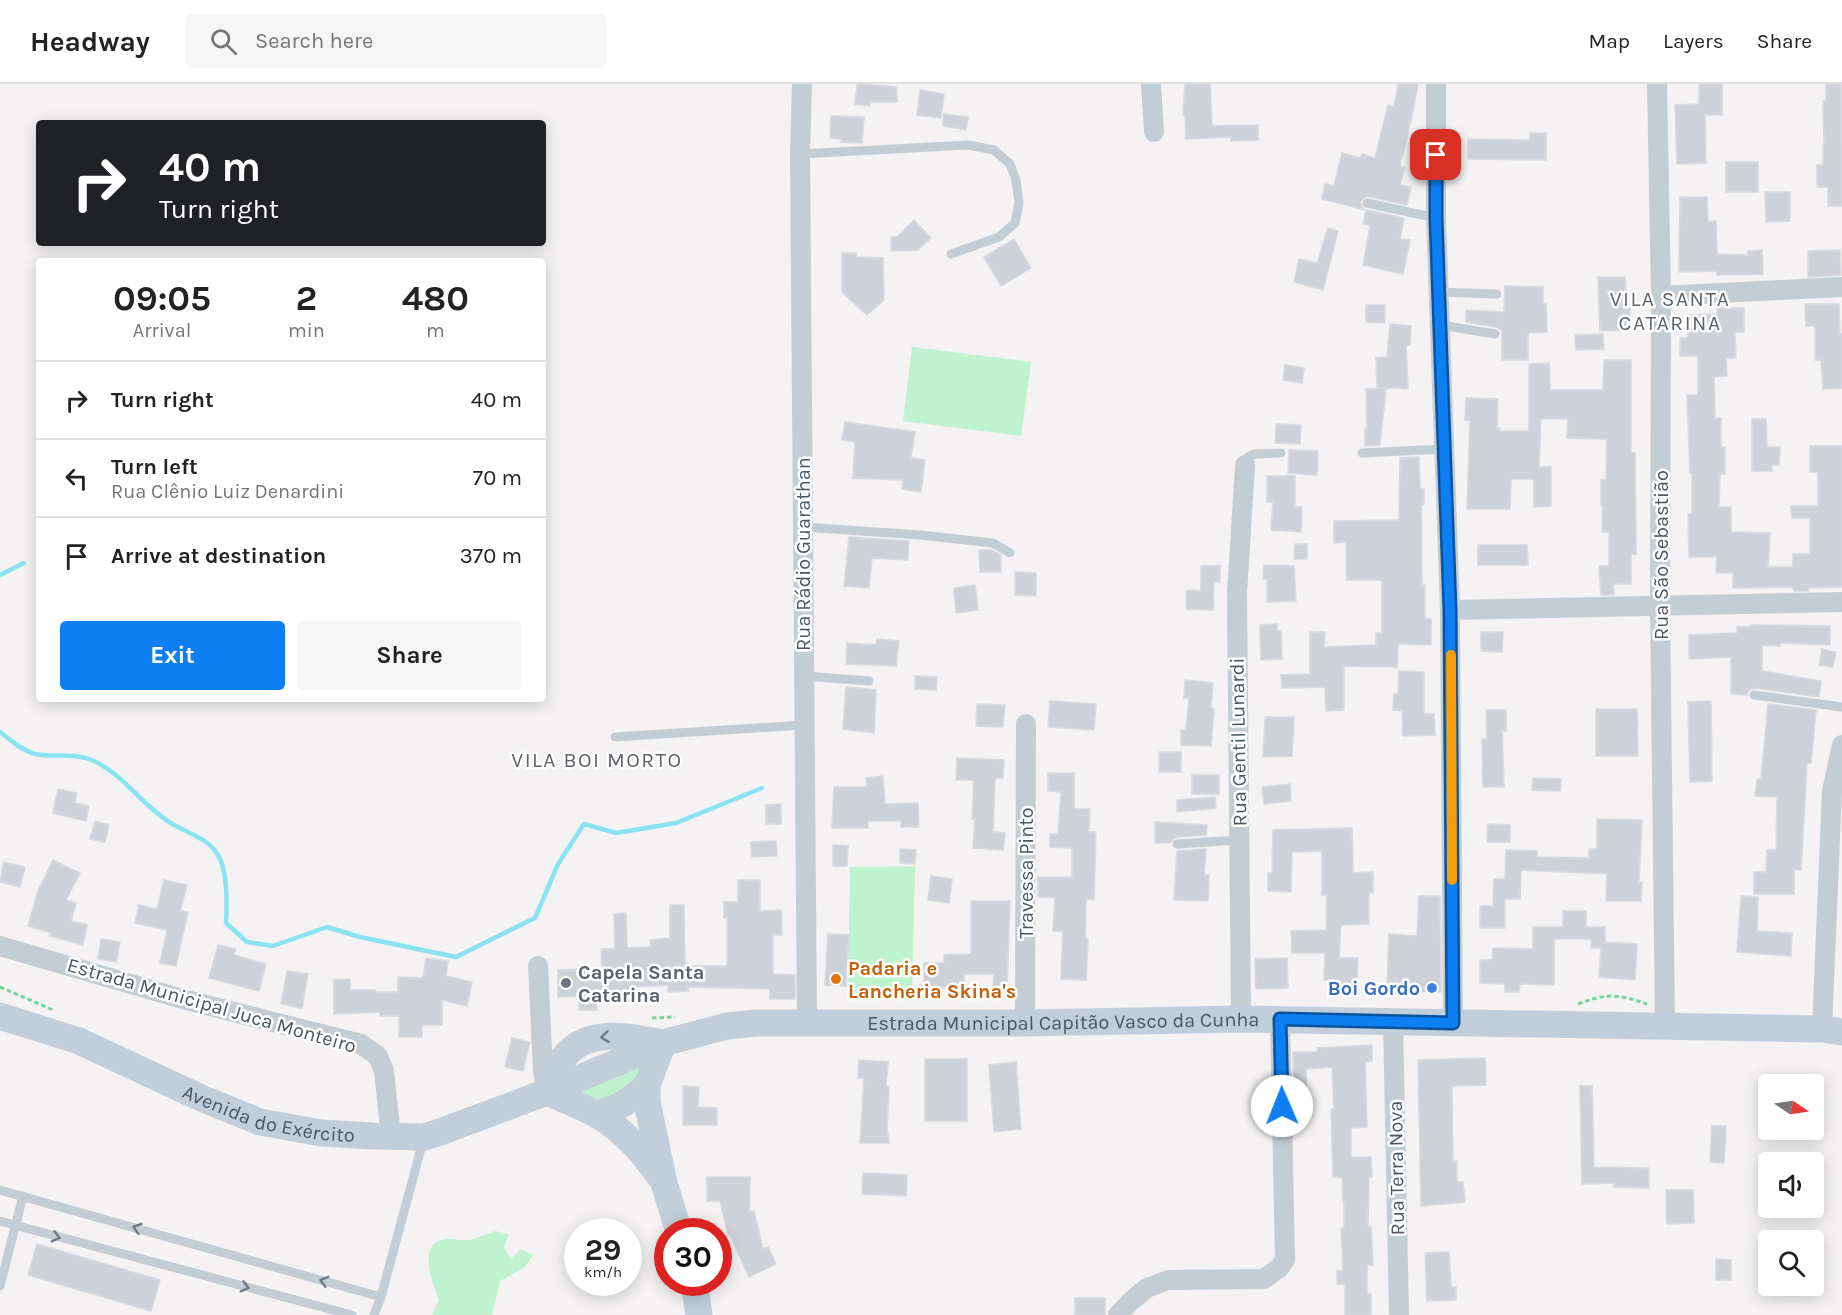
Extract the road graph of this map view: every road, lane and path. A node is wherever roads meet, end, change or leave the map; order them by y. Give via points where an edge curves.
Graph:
1 (802, 84) edge
2 (1150, 84) edge
3 (1436, 84) edge
4 (1657, 84) edge
5 (1154, 132) dead end
6 (800, 154) junction
7 (1367, 203) dead end
8 (1436, 218) junction
9 (951, 254) dead end
10 (1842, 287) edge
11 (1438, 292) junction
12 (1497, 294) dead end
13 (1661, 297) junction
14 (1440, 326) junction
15 (1495, 334) dead end
16 (1444, 449) junction
17 (1281, 453) dead end
18 (1362, 453) dead end
19 (1245, 465) joint
20 (803, 527) junction
21 (1010, 553) dead end
22 (1842, 602) edge
23 (1660, 606) junction
24 (1450, 610) junction
25 (804, 676) junction
26 (869, 681) dead end
27 (1754, 695) dead end
28 (1842, 707) edge
29 (1026, 724) dead end
30 (805, 725) junction
31 (615, 737) dead end
32 (1842, 745) edge
33 (1239, 840) junction
34 (1177, 844) dead end
35 (0, 946) edge
36 (538, 966) dead end
37 (0, 1016) edge
38 (1241, 1019) junction
39 (1280, 1019) junction
40 (1393, 1022) junction
41 (807, 1023) junction
42 (1025, 1023) junction
43 (1453, 1023) junction
44 (1665, 1026) junction
45 (1832, 1031) edge
46 (663, 1043) junction
47 (647, 1084) junction
48 (547, 1092) junction
49 (594, 1113) junction
50 (391, 1137) junction
51 (424, 1137) junction
52 (663, 1183) junction
53 (0, 1190) edge
54 (23, 1196) junction
55 (674, 1218) edge
56 (0, 1221) edge
57 (17, 1226) junction
58 (0, 1286) edge
59 (696, 1296) edge
60 (381, 1297) junction
61 (352, 1315) edge
62 (374, 1315) edge
63 (699, 1315) edge
64 (1118, 1315) edge
65 (1399, 1315) edge

1 - 6 street, Rua Rádio Guarathan
2 - 5 street
3 - 8 street
4 - 13 street, Rua São Sebastião
6 - 9 lane via 968,145 994,150 1010,164 1016,180 1019,203 1015,223 999,237
6 - 20 street, Rua Rádio Guarathan
7 - 8 lane
8 - 11 street
10 - 13 street
11 - 12 lane
11 - 14 street
13 - 23 street, Rua São Sebastião
14 - 15 lane
14 - 16 street
16 - 18 lane
16 - 24 street
17 - 19 lane via 1255,454 1248,457
19 - 33 street, Rua Gentil Lunardi via 1237,594
20 - 21 lane via 993,543
20 - 25 street, Rua Rádio Guarathan
22 - 23 street
23 - 24 street
23 - 44 street, Rua São Sebastião
24 - 43 street
25 - 26 lane
25 - 30 street, Rua Rádio Guarathan
27 - 28 lane
29 - 42 street, Travessa Pinto
30 - 31 lane
30 - 41 street, Rua Rádio Guarathan
32 - 45 street via 1832,791
33 - 34 lane
33 - 38 street, Rua Gentil Lunardi
35 - 50 street, Estrada Municipal Juca Monteiro via 186,1000 360,1044 378,1056 384,1071
36 - 48 street
37 - 50 street, Avenida do Exército via 79,1041 260,1122 321,1134
38 - 39 street, Estrada Municipal Capitão Vasco da Cunha
38 - 42 street, Estrada Municipal Capitão Vasco da Cunha
39 - 40 street, Estrada Municipal Capitão Vasco da Cunha
39 - 64 street via 1285,1260 1264,1279 1168,1280 1147,1288
40 - 43 street, Estrada Municipal Capitão Vasco da Cunha
40 - 65 street, Rua Terra Nova
41 - 42 street, Estrada Municipal Capitão Vasco da Cunha
41 - 46 street, Estrada Municipal Capitão Vasco da Cunha via 727,1026
43 - 44 street, Estrada Municipal Capitão Vasco da Cunha
44 - 45 street, Estrada Municipal Capitão Vasco da Cunha
46 - 47 street
46 - 48 street via 624,1035 595,1038 566,1054
47 - 49 street via 618,1108
47 - 52 street
48 - 49 street
48 - 51 street, Avenida do Exército
49 - 52 street via 647,1158
50 - 51 street, Avenida do Exército
51 - 60 lane
52 - 55 street
53 - 54 lane
54 - 57 lane
60 -> 54 lane
56 - 57 lane
57 - 58 lane
57 -> 61 lane
59 - 63 street
60 - 62 lane

